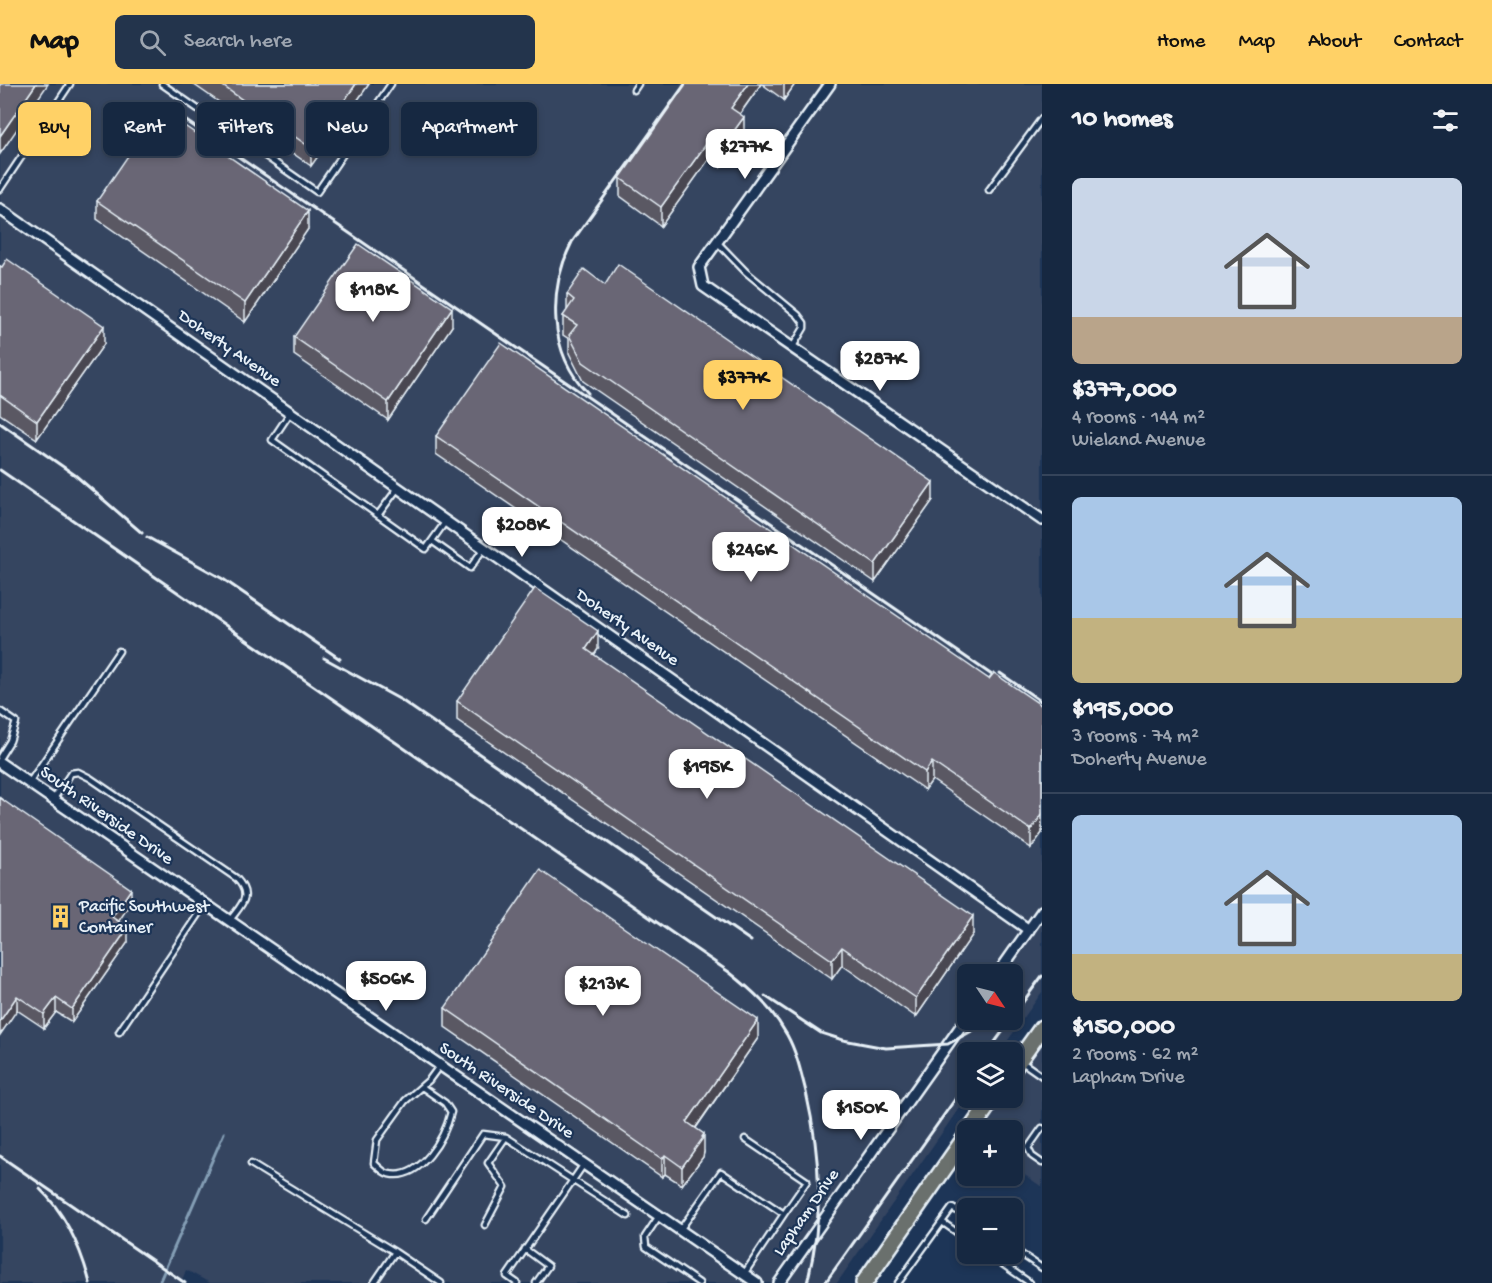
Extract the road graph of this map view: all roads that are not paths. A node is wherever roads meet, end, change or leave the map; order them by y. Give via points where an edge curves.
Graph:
1 (70, 84) edge
2 (162, 84) edge
3 (391, 84) edge
4 (638, 84) edge
5 (830, 84) edge
6 (634, 90) dead end
7 (1042, 118) edge
8 (0, 189) edge
9 (989, 190) dead end
10 (0, 209) edge
11 (717, 242) junction
12 (792, 348) junction
13 (291, 412) junction
14 (398, 488) junction
15 (378, 515) junction
16 (1042, 520) edge
17 (446, 521) junction
18 (432, 541) junction
19 (484, 548) junction
20 (119, 651) dead end
21 (0, 711) edge
22 (0, 757) edge
23 (0, 763) edge
24 (28, 783) junction
25 (53, 800) junction
26 (205, 904) junction
27 (1042, 911) edge
28 (229, 921) junction
29 (1029, 930) junction
30 (1005, 964) edge
31 (1042, 1028) edge
32 (958, 1030) edge
33 (118, 1032) dead end
34 (1023, 1055) edge
35 (440, 1065) junction
36 (1023, 1068) edge
37 (1042, 1076) edge
38 (422, 1087) junction
39 (1042, 1128) edge
40 (506, 1137) junction
41 (745, 1139) dead end
42 (957, 1150) edge
43 (1042, 1162) edge
44 (251, 1164) dead end
45 (584, 1164) junction
46 (573, 1180) junction
47 (957, 1211) edge
48 (784, 1214) junction
49 (627, 1216) dead end
50 (659, 1216) junction
51 (426, 1219) dead end
52 (942, 1222) junction
53 (485, 1225) dead end
54 (680, 1230) junction
55 (957, 1232) edge
56 (525, 1249) junction
57 (395, 1252) junction
58 (1023, 1255) edge
59 (1002, 1264) edge
60 (1042, 1268) edge
61 (744, 1274) junction
62 (374, 1283) edge
63 (441, 1283) edge
64 (517, 1283) edge
65 (536, 1283) edge
66 (699, 1283) edge
67 (757, 1283) edge
68 (778, 1283) edge
69 (864, 1283) edge
70 (898, 1283) edge
71 (1030, 1283) edge

1 - 8 lane
2 - 3 lane via 317,192
4 - 6 lane
5 - 11 street
7 - 9 lane
10 - 13 street, Doherty Avenue
11 - 12 lane via 804,323
11 - 12 street via 699,267 703,286
12 - 16 street
13 - 14 street, Doherty Avenue
13 - 15 lane via 272,440
14 - 15 lane
14 - 17 street, Doherty Avenue
15 - 18 lane via 426,549
17 - 18 lane
17 - 19 street, Doherty Avenue
18 - 19 lane via 470,568
19 - 29 street, Doherty Avenue
20 - 24 lane
21 - 22 lane via 16,722
23 - 24 street, South Riverside Drive
24 - 25 street, South Riverside Drive
25 - 26 street, South Riverside Drive
25 - 28 lane via 71,773 78,772 226,871 245,891 245,900
26 - 28 street, South Riverside Drive
26 - 33 lane
27 - 29 street
28 - 35 street, South Riverside Drive
29 - 30 street
31 - 34 main road
32 - 68 street, Lapham Drive
35 - 38 lane
35 - 45 street, South Riverside Drive
36 - 37 lane
38 - 38 lane via 405,1101 377,1140 374,1163 387,1174 419,1168 447,1127 451,1112
39 - 43 lane via 1028,1148
40 - 46 lane
40 - 51 lane via 483,1134
40 - 53 lane via 488,1163 505,1187
41 - 48 lane via 807,1181
42 - 69 main road
44 - 57 lane
45 - 46 lane
45 - 50 street, South Riverside Drive
46 - 49 lane
46 - 56 lane
47 - 52 lane via 952,1208
48 - 54 lane via 721,1172
48 - 61 lane
50 - 54 street, South Riverside Drive
50 - 66 lane via 645,1237 646,1246
52 - 55 lane
52 - 70 lane
54 - 61 street, South Riverside Drive
56 - 64 lane via 507,1276
56 - 65 lane via 548,1266
57 - 62 lane
57 - 63 lane
58 - 60 lane
59 - 71 lane
61 - 67 street, South Riverside Drive

